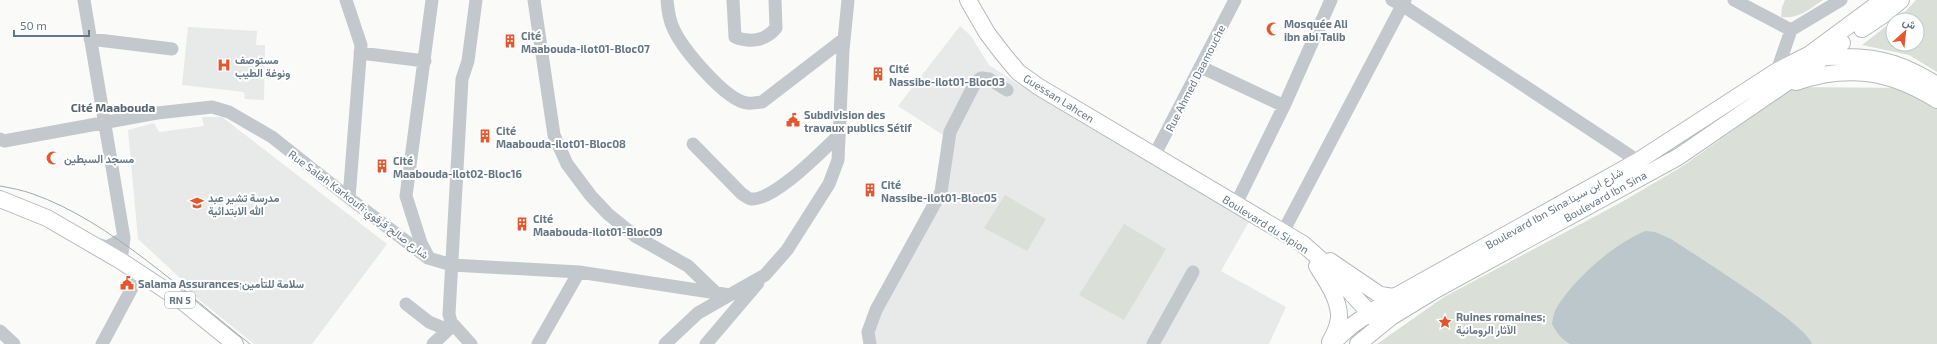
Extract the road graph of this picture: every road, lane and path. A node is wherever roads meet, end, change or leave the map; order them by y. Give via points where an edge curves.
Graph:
1 (84, 0) edge
2 (346, 0) edge
3 (432, 0) edge
4 (476, 0) edge
5 (534, 0) edge
6 (667, 0) edge
7 (733, 0) edge
8 (775, 0) edge
9 (848, 0) edge
10 (968, 0) edge
11 (1235, 0) edge
12 (1331, 0) edge
13 (1734, 0) edge
14 (1841, 0) edge
15 (1884, 0) edge
16 (1901, 0) edge
17 (1400, 2) edge
18 (1791, 30) junction
19 (90, 39) junction
20 (844, 39) junction
21 (172, 49) dead end
22 (360, 52) junction
23 (1824, 57) junction
24 (425, 61) junction
25 (1201, 67) junction
26 (1777, 71) junction
27 (1937, 86) edge
28 (1778, 88) junction
29 (1007, 90) dead end
30 (1937, 100) edge
31 (1284, 106) junction
32 (104, 124) junction
33 (839, 135) junction
34 (0, 139) edge
35 (693, 144) dead end
36 (1154, 156) junction
37 (1638, 161) junction
38 (0, 198) edge
39 (349, 198) junction
40 (1236, 204) junction
41 (1283, 232) junction
42 (124, 238) junction
43 (91, 243) junction
44 (1303, 244) junction
45 (428, 258) junction
46 (121, 261) junction
47 (452, 265) junction
48 (580, 272) junction
49 (1193, 272) dead end
50 (140, 273) junction
51 (765, 275) junction
52 (717, 294) junction
53 (730, 295) junction
54 (1394, 297) junction
55 (406, 304) dead end
56 (1370, 312) junction
57 (1380, 326) junction
58 (451, 327) junction
59 (0, 331) edge
60 (107, 342) edge
61 (14, 344) edge
62 (234, 344) edge
63 (433, 344) edge
64 (471, 344) edge
65 (538, 344) edge
66 (665, 344) edge
67 (706, 344) edge
68 (870, 344) edge
69 (1153, 344) edge
70 (1330, 344) edge
71 (1358, 344) edge

1 - 19 street
2 - 22 street via 361,45
3 - 24 street
4 - 47 street via 468,61 462,79
5 - 52 street via 554,135 567,164 608,214 635,236 688,266
6 - 20 street via 669,19 675,32 706,74 719,88 746,104 762,102
7 - 8 street via 735,37 742,40 761,40 776,28
9 - 20 street
10 - 36 main road, Guessan Lahcen via 987,33 1018,72
11 - 25 street, Rue Ahmed Daamouche
12 - 31 street
13 - 18 street
14 - 18 street
15 - 26 main road via 1810,54
16 - 23 main road, Boulevard Ibn Sina
17 - 37 street
17 - 41 street
18 - 26 street
19 - 21 street
19 - 32 street
20 - 33 street
22 - 24 street
22 - 39 street
23 - 26 main road, Boulevard Ibn Sina
23 - 27 main road, Boulevard Ibn Sina via 1882,60 1904,66
23 - 28 main road, Boulevard Ibn Sina
24 - 45 street via 406,196
25 - 31 street
25 - 36 street, Rue Ahmed Daamouche
26 - 28 street
26 - 37 main road, Boulevard Ibn Sina:شارع ابن سينا
28 - 30 main road via 1816,75 1847,71 1874,74 1907,84
28 - 57 main road, Boulevard Ibn Sina via 1678,156 1436,289
29 - 68 street via 989,79 981,78 975,84 950,132 941,192 876,310 868,332
31 - 40 street
32 - 34 street, Rue Salah Karkoufi;شارع صالح قرقوي via 4,141
32 - 39 street, Rue Salah Karkoufi;شارع صالح قرقوي via 157,113 212,107 229,112 272,137
32 - 42 street
33 - 35 street via 779,189 750,199
33 - 51 street via 838,160 829,184 787,250
36 - 40 main road, Boulevard du Sipion
37 - 54 main road, Boulevard Ibn Sina:شارع ابن سينا
38 - 43 main road, RN 5 via 47,218
39 - 45 street, Rue Salah Karkoufi;شارع صالح قرقوي
40 - 41 main road, Boulevard du Sipion
41 - 44 main road, Boulevard du Sipion
42 - 43 street via 107,247
42 - 46 street
43 - 46 main road, RN 5
44 - 54 main road via 1380,295
44 - 56 main road, Boulevard du Sipion
44 - 70 main road via 1328,283 1336,303 1339,318
45 - 47 street, Rue Salah Karkoufi;شارع صالح قرقوي
46 - 50 main road, RN 5
47 - 48 street, Rue Salah Karkoufi;شارع صالح قرقوي
47 - 58 street via 449,314
48 - 52 street, Rue Salah Karkoufi;شارع صالح قرقوي
48 - 65 street
49 - 69 street
50 - 60 street
50 - 62 main road, RN 5 via 182,301
51 - 53 street
51 - 67 street
52 - 53 street, Rue Salah Karkoufi;شارع صالح قرقوي
53 - 66 street via 698,313
54 - 56 main road, Boulevard Ibn Sina:شارع ابن سينا
55 - 58 street via 429,322
56 - 57 main road, Boulevard du Sipion
56 - 70 main road, Boulevard Ibn Sina:شارع ابن سينا
57 - 71 main road, Boulevard Ibn Sina
58 - 63 street
58 - 64 street
59 - 61 street

